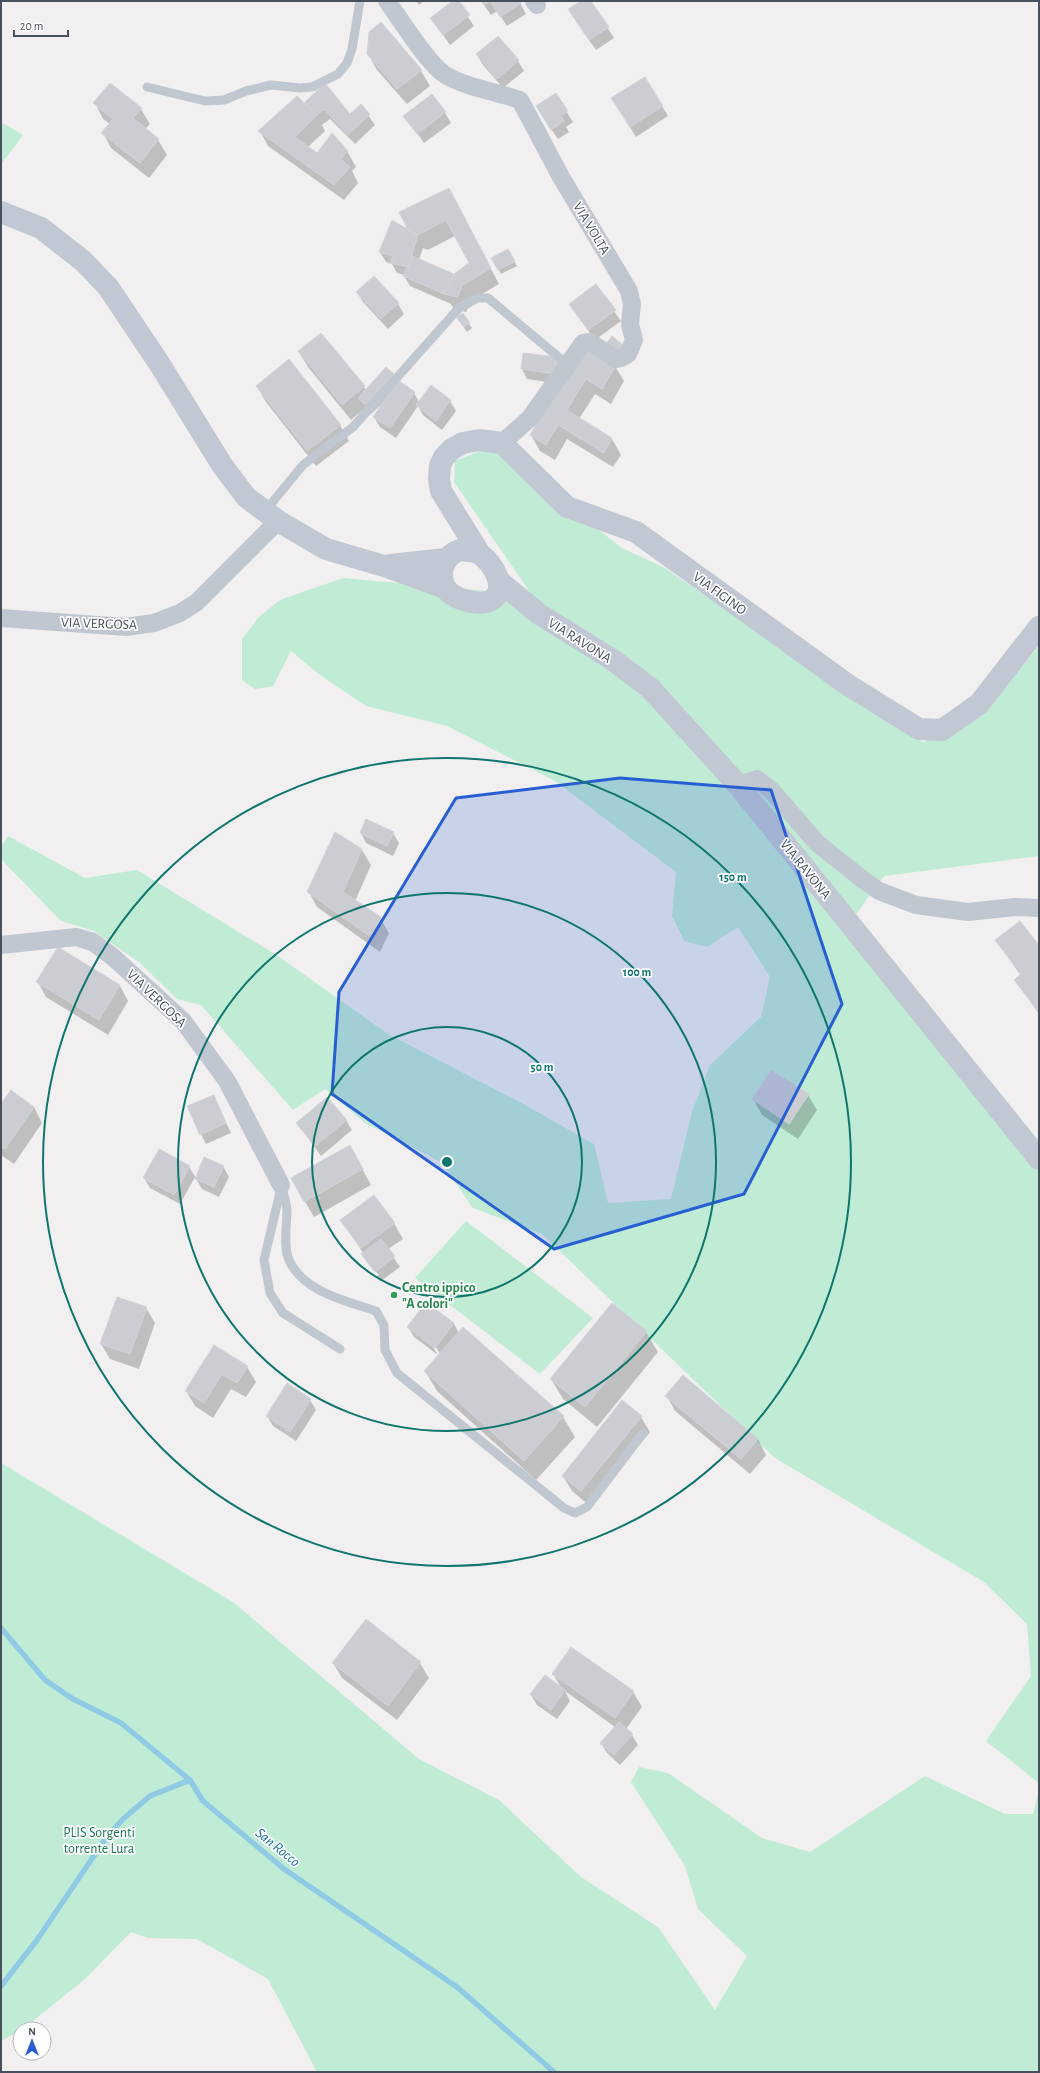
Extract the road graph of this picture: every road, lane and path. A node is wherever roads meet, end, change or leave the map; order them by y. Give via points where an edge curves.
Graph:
1 (360, 1) edge
2 (387, 1) edge
3 (147, 87) dead end
4 (1, 212) edge
5 (561, 376) junction
6 (502, 443) junction
7 (271, 516) junction
8 (461, 526) junction
9 (480, 554) junction
10 (449, 556) junction
11 (384, 566) junction
12 (499, 581) junction
13 (446, 588) junction
14 (491, 601) junction
15 (539, 614) junction
16 (1, 618) edge
17 (1039, 627) edge
18 (738, 785) junction
19 (1039, 908) edge
20 (1, 945) edge
21 (1039, 1159) edge
22 (281, 1185) junction
23 (340, 1349) dead end
24 (643, 1433) dead end

1 - 3 lane via 352,49 347,63 338,74 312,87 271,85 224,100 205,101
2 - 5 street, VIA VOLTA via 431,61 444,74 520,100 561,177 629,291 632,304 630,324 634,340 628,354 615,359 590,342 583,343
4 - 7 street via 41,228 83,261 108,286 160,363 222,465 246,497
5 - 6 street, VIA VOLTA via 530,418
5 - 7 lane via 562,360 488,298 477,298 458,309 353,426 303,465
6 - 8 street via 479,440 463,443 444,457 440,466 441,491
6 - 17 street, VIA FIGINO via 567,507 636,532 848,685 919,729 942,730 979,704
7 - 11 street via 326,549
7 - 16 street, VIA VERGOSA via 197,602 180,613 154,623 126,627
8 - 9 street
8 - 10 street
9 - 10 street via 460,550
9 - 12 street via 493,566
10 - 11 street
10 - 13 street via 443,565
11 - 13 street
12 - 14 street via 498,591
12 - 15 street, VIA RAVONA
13 - 14 street via 450,593 469,602
14 - 15 street, VIA RAVONA
15 - 18 street, VIA RAVONA via 613,660 650,688
18 - 19 street via 757,779 771,790 817,843 879,891 916,904 968,912 1015,907
18 - 21 street, VIA RAVONA
20 - 22 street, VIA VERGOSA via 76,937 92,942 113,956 187,1027 227,1081
22 - 23 lane via 264,1260 270,1293 283,1312
22 - 24 lane via 287,1207 286,1234 289,1260 305,1282 376,1311 384,1325 385,1350 397,1373 564,1508 575,1513 587,1507

